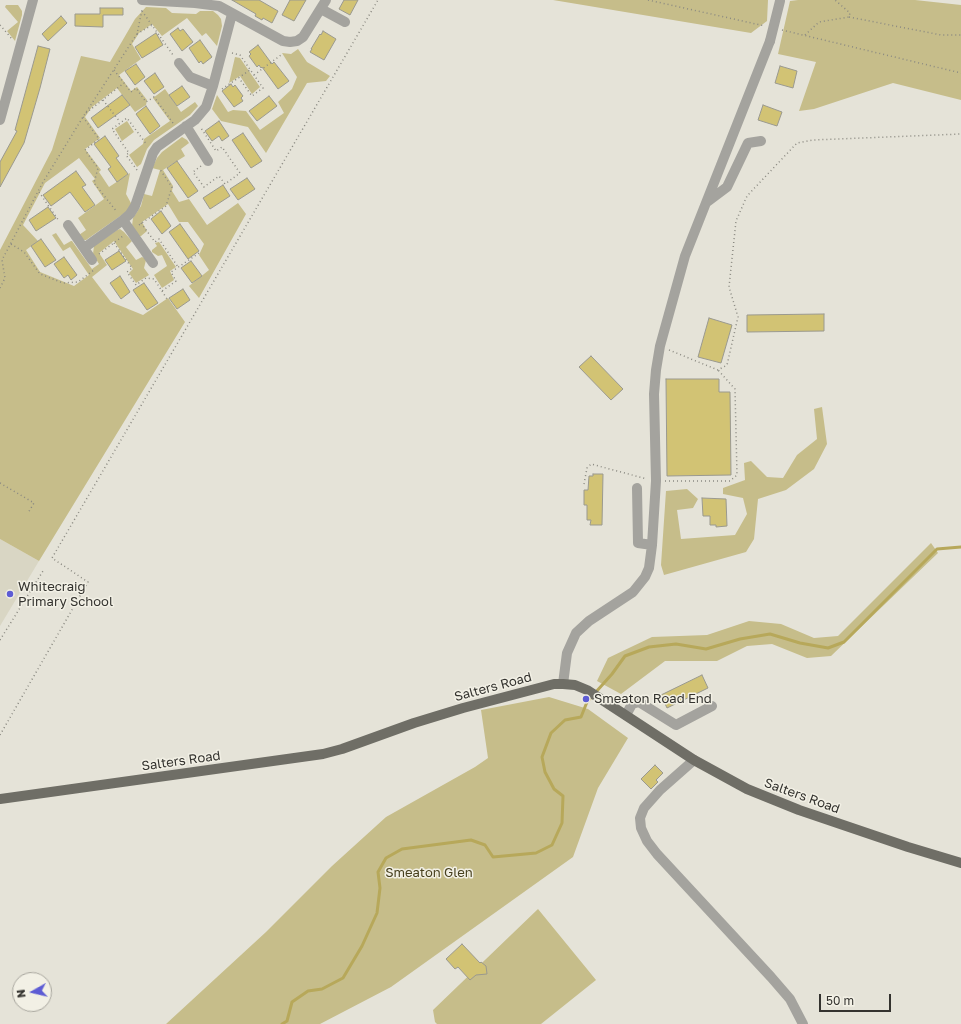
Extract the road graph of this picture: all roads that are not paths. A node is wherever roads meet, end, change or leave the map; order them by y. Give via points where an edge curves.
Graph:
1 (33, 0) edge
2 (143, 0) edge
3 (781, 0) edge
4 (195, 2) edge
5 (324, 4) edge
6 (232, 14) junction
7 (345, 22) dead end
8 (179, 63) road end
9 (213, 86) junction
10 (0, 120) edge
11 (182, 129) junction
12 (761, 141) dead end
13 (208, 161) dead end
14 (707, 202) junction
15 (123, 220) junction
16 (68, 224) road end
17 (84, 248) junction
18 (92, 260) road end
19 (153, 263) dead end
20 (637, 488) dead end
21 (652, 545) junction
22 (563, 684) junction
23 (712, 706) dead end
24 (626, 715) junction
25 (694, 760) junction
26 (0, 799) edge
27 (961, 863) edge
28 (803, 1024) edge

1 - 10 street
2 - 4 street
3 - 14 street, bridge via 770,41
4 - 6 street via 219,6
5 - 6 street via 303,37 290,42 283,41
5 - 7 street
6 - 9 street
8 - 9 street via 190,77
9 - 11 street via 206,107 195,120
11 - 13 street
11 - 15 street via 157,147 153,153 135,206
12 - 14 street via 748,143 727,187
14 - 21 street via 685,256 660,346 656,370 656,481
15 - 17 street
15 - 19 street
16 - 17 street
17 - 18 street
20 - 21 street via 638,543
21 - 22 street via 649,568 633,592 589,621 576,633 567,654
22 - 24 main road, Salters Road via 587,690
22 - 26 main road, Salters Road via 554,684 463,708 324,754
23 - 24 street via 676,725 639,702 632,704
24 - 25 main road, Salters Road
25 - 27 main road, Salters Road via 747,789 799,810
25 - 28 street via 644,808 640,818 647,841 790,999

